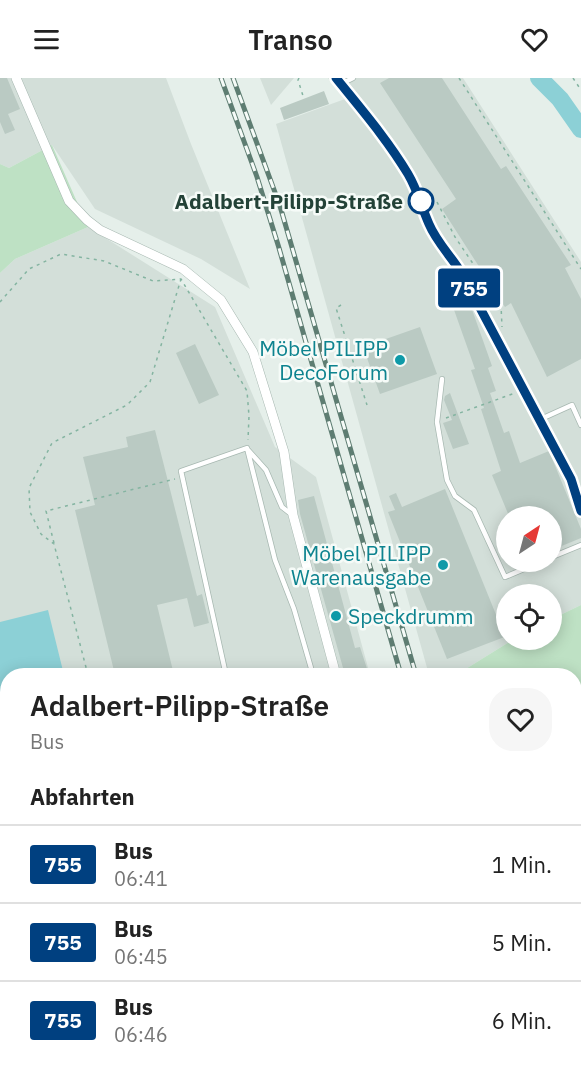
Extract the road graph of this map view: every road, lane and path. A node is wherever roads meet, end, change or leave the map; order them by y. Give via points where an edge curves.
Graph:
1 (16, 78) edge
2 (299, 78) edge
3 (353, 78) edge
4 (459, 78) edge
5 (573, 78) edge
6 (339, 81) edge
7 (581, 90) edge
8 (304, 99) dead end
9 (437, 202) dead end
10 (581, 269) edge
11 (181, 279) junction
12 (0, 302) edge
13 (341, 305) dead end
14 (502, 330) dead end
15 (442, 379) dead end
16 (524, 389) junction
17 (367, 405) dead end
18 (541, 419) junction
19 (437, 422) junction
20 (581, 425) edge
21 (247, 448) junction
22 (182, 477) junction
23 (581, 511) edge
24 (293, 515) junction
25 (54, 544) junction
26 (581, 545) edge
27 (562, 553) edge
28 (496, 558) edge
29 (503, 572) edge
30 (517, 572) edge
31 (86, 668) edge
32 (224, 668) edge
33 (312, 668) edge
34 (334, 668) edge

1 - 24 street via 69,201 107,234 183,269 221,300 253,352 284,452
2 - 8 path
3 - 6 lane
4 - 10 path
5 - 7 path
6 - 16 street via 407,172 419,192 429,225 453,258
9 - 14 path via 455,237 501,305
11 - 12 path via 153,281 104,261 61,254 29,269
11 - 21 path via 247,391
11 - 25 path via 150,382 127,405 52,443 29,488 30,512 41,534
13 - 17 path via 336,308
15 - 19 lane
16 - 18 street
16 - 19 path
18 - 20 lane via 572,405
18 - 23 street via 571,479
19 - 28 lane via 447,480 455,496 474,510
21 - 22 lane via 181,471
21 - 24 lane via 266,470 282,507
21 - 33 lane via 274,560
22 - 25 path via 46,511
22 - 32 lane
24 - 34 street
25 - 31 path
26 - 27 lane
29 - 30 lane via 505,577

